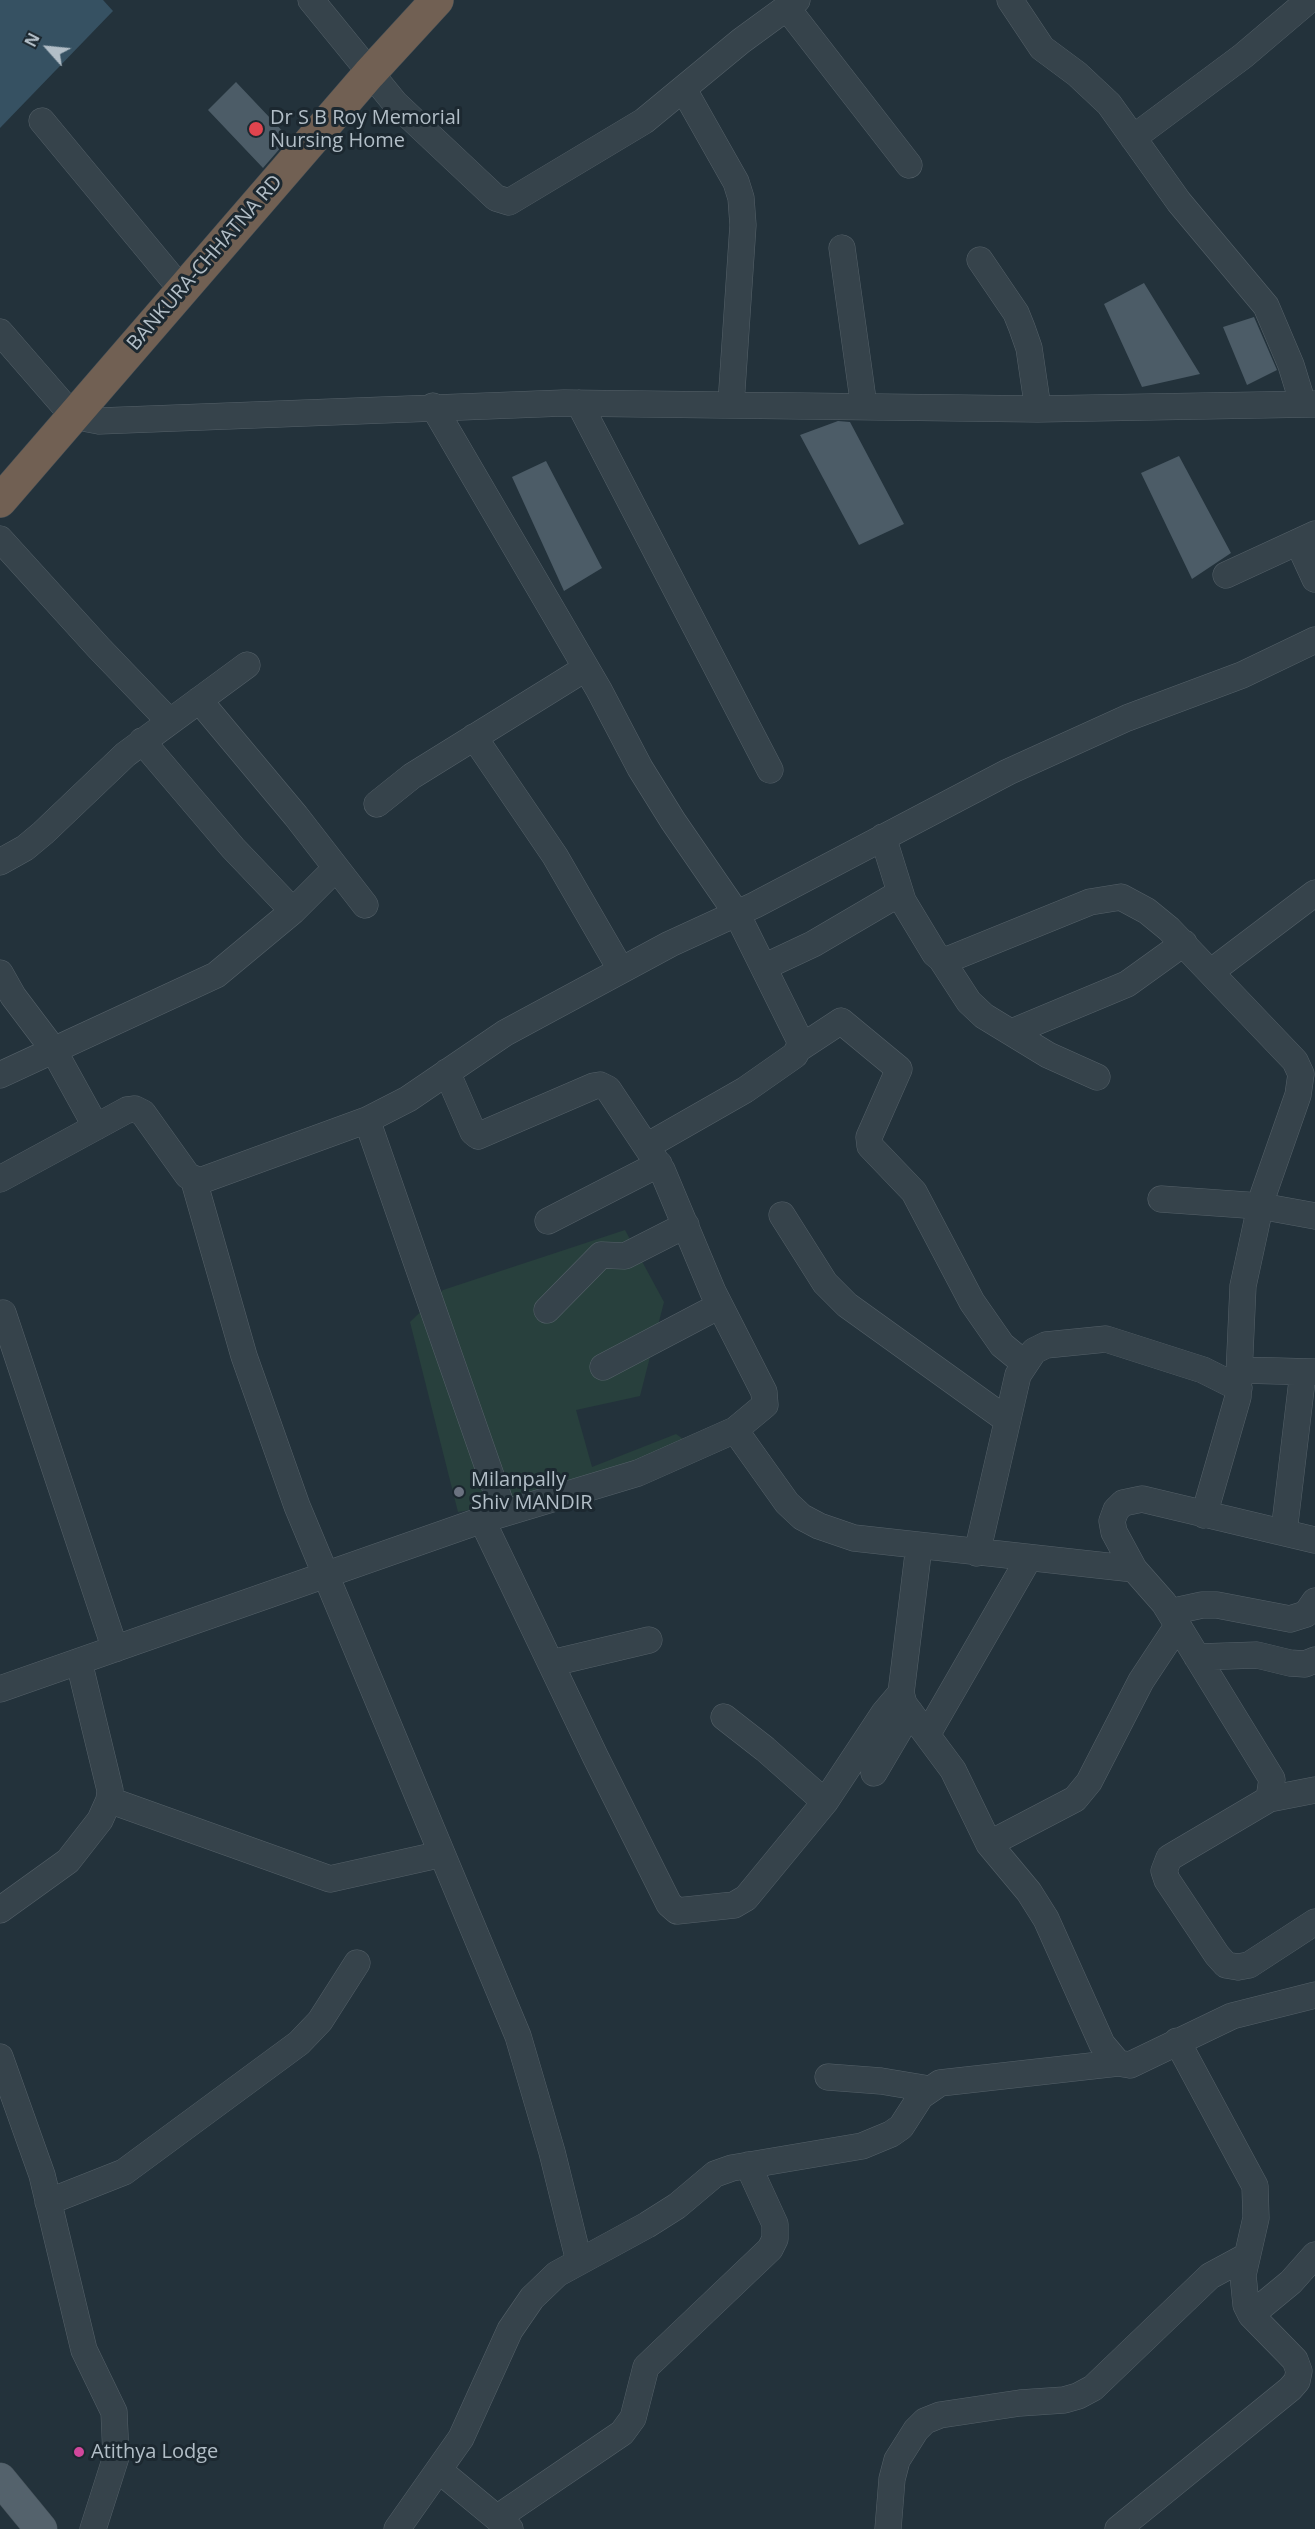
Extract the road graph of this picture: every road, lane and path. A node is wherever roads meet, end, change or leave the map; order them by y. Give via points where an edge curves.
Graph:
1 (310, 0) edge
2 (437, 0) edge
3 (1010, 0) edge
4 (1301, 3) edge
5 (792, 4) edge
6 (369, 74) junction
7 (684, 90) junction
8 (42, 121) dead end
9 (1133, 138) junction
10 (909, 165) dead end
11 (842, 248) dead end
12 (981, 260) dead end
13 (182, 290) junction
14 (0, 332) edge
15 (579, 403) junction
16 (730, 404) junction
17 (1309, 404) edge
18 (433, 406) junction
19 (864, 407) junction
20 (1038, 409) junction
21 (73, 416) junction
22 (0, 501) edge
23 (1307, 538) edge
24 (0, 539) edge
25 (1226, 575) dead end
26 (1315, 579) edge
27 (1315, 640) edge
28 (248, 665) dead end
29 (586, 668) junction
30 (199, 700) junction
31 (169, 721) junction
32 (474, 737) junction
33 (142, 741) junction
34 (770, 770) dead end
35 (377, 804) dead end
36 (884, 837) junction
37 (0, 862) edge
38 (336, 868) junction
39 (900, 892) junction
40 (1315, 893) edge
41 (365, 905) dead end
42 (293, 911) junction
43 (737, 914) junction
44 (1184, 944) junction
45 (941, 959) junction
46 (764, 966) junction
47 (621, 970) junction
48 (1212, 971) junction
49 (0, 973) edge
50 (1012, 1032) junction
51 (800, 1048) junction
52 (53, 1049) junction
53 (1305, 1059) edge
54 (447, 1072) junction
55 (0, 1075) edge
56 (1096, 1077) dead end
57 (367, 1120) junction
58 (96, 1127) junction
59 (653, 1155) junction
60 (0, 1179) edge
61 (194, 1181) junction
62 (1161, 1199) dead end
63 (1260, 1206) junction
64 (782, 1215) dead end
65 (1315, 1216) edge
66 (548, 1221) dead end
67 (686, 1225) junction
68 (719, 1306) junction
69 (1, 1308) edge
70 (547, 1310) dead end
71 (1024, 1363) junction
72 (603, 1367) dead end
73 (1309, 1372) edge
74 (1240, 1379) junction
75 (1007, 1420) junction
76 (735, 1430) junction
77 (1204, 1515) junction
78 (493, 1516) junction
79 (1284, 1532) junction
80 (1315, 1540) edge
81 (920, 1546) junction
82 (977, 1552) junction
83 (1029, 1558) junction
84 (1134, 1569) junction
85 (324, 1576) junction
86 (1315, 1601) edge
87 (1174, 1619) junction
88 (650, 1640) dead end
89 (115, 1649) junction
90 (1197, 1657) junction
91 (1315, 1659) edge
92 (79, 1662) junction
93 (552, 1663) junction
94 (0, 1689) edge
95 (906, 1702) junction
96 (724, 1717) dead end
97 (927, 1735) junction
98 (874, 1773) dead end
99 (1315, 1790) edge
100 (1269, 1799) junction
101 (109, 1800) junction
102 (825, 1802) junction
103 (989, 1844) junction
104 (442, 1854) junction
105 (0, 1910) edge
106 (1315, 1922) edge
107 (357, 1963) dead end
108 (1315, 1995) edge
109 (1177, 2041) junction
110 (0, 2057) edge
111 (1118, 2063) junction
112 (828, 2077) dead end
113 (929, 2089) junction
114 (748, 2165) junction
115 (48, 2202) junction
116 (1315, 2255) edge
117 (1247, 2256) junction
118 (579, 2261) junction
119 (1251, 2315) junction
120 (440, 2471) junction
121 (0, 2480) edge
122 (504, 2523) edge
123 (41, 2529) edge
124 (93, 2529) edge
125 (397, 2529) edge
126 (888, 2529) edge
127 (1118, 2529) edge

1 - 6 street
2 - 6 highway, BANKURA-CHHATNA RD
3 - 9 street via 1041,48 1109,104
4 - 9 street via 1243,57
5 - 7 street
5 - 10 street
6 - 7 street via 496,198 509,202 644,121
6 - 13 highway, BANKURA-CHHATNA RD
7 - 16 street via 736,182 741,198 743,225
8 - 13 street
9 - 17 street via 1179,202 1266,306
11 - 19 street
12 - 20 street via 1022,328
13 - 21 highway, BANKURA-CHHATNA RD
14 - 21 street
15 - 16 street
15 - 18 street
15 - 34 street
16 - 19 street
17 - 20 street
18 - 21 street via 113,421
18 - 29 street
19 - 20 street
21 - 22 highway, BANKURA-CHHATNA RD
23 - 25 street
23 - 26 street
24 - 31 street
27 - 36 street via 1224,682 1103,728
28 - 30 street
29 - 32 street
29 - 43 street via 667,812
30 - 31 street
30 - 38 street
31 - 33 street
32 - 35 street via 412,776
32 - 47 street via 555,856
33 - 37 street via 43,833
33 - 42 street via 233,848
36 - 39 street
36 - 43 street
38 - 41 street
38 - 42 street
39 - 45 street
39 - 46 street via 813,944
40 - 48 street
42 - 52 street via 216,975
43 - 46 street
43 - 47 street
44 - 45 street via 1147,911 1120,897 1058,914 947,960
44 - 48 street
44 - 50 street via 1127,984
45 - 50 street via 969,1002
46 - 51 street
47 - 54 street via 505,1033
48 - 53 street
49 - 52 street
50 - 56 street via 1048,1055
51 - 59 street
51 - 71 street via 841,1021 899,1069 869,1137 870,1146 914,1191 972,1302 1002,1345
52 - 55 street
52 - 58 street
53 - 63 street via 1298,1095
54 - 57 street via 408,1099
54 - 59 street via 475,1135 600,1085 608,1089
57 - 61 street
57 - 78 street
58 - 60 street
58 - 61 street via 127,1110 143,1113
59 - 66 street
59 - 67 street
61 - 85 street via 244,1356
62 - 63 street
63 - 65 street
63 - 74 street via 1243,1287
64 - 75 street via 825,1283 847,1305
67 - 68 street
67 - 70 street via 624,1256 601,1255
68 - 72 street
68 - 76 street via 767,1399
69 - 89 street
71 - 74 street via 1046,1345 1106,1339
71 - 75 street
73 - 74 street
73 - 79 street
74 - 77 street via 1233,1419
75 - 82 street
76 - 78 street via 638,1473
76 - 81 street via 787,1503 802,1517 854,1538
77 - 79 street
77 - 84 street via 1142,1499 1123,1503 1116,1510 1114,1532
78 - 85 street
78 - 93 street
79 - 80 street
81 - 82 street
81 - 95 street
82 - 83 street
83 - 84 street
83 - 97 street
84 - 87 street
85 - 89 street
85 - 104 street
86 - 87 street via 1306,1614 1290,1618 1202,1605
87 - 90 street
87 - 103 street via 1089,1782 1075,1799
88 - 93 street
89 - 92 street
90 - 91 street via 1257,1655 1305,1664
90 - 100 street via 1268,1770 1272,1787
92 - 94 street
92 - 101 street
93 - 102 street via 663,1894 677,1911 734,1905 746,1898
95 - 97 street
95 - 98 street
95 - 102 street via 884,1713
96 - 102 street
97 - 103 street via 952,1770
99 - 100 street
100 - 106 street via 1169,1858 1164,1871 1167,1880 1226,1965 1249,1965
101 - 104 street via 330,1879
101 - 105 street via 100,1820 68,1861
103 - 111 street via 1046,1919 1102,2044
104 - 118 street via 528,2063
107 - 115 street via 320,2021 298,2043 124,2172
108 - 109 street via 1232,2016
109 - 111 street via 1130,2065
109 - 117 street via 1255,2186 1256,2218
110 - 115 street
111 - 113 street via 949,2080
112 - 113 street
113 - 114 street via 901,2127 891,2134 862,2146
114 - 118 street via 715,2174 677,2206
114 - 122 street via 775,2224 770,2249 646,2367 633,2418 622,2433
115 - 124 street via 84,2350 114,2412 116,2457
116 - 119 street via 1291,2282
117 - 119 street via 1243,2295
117 - 126 street via 1210,2276 1093,2388 1078,2396 940,2415 926,2421 897,2460
118 - 120 street via 543,2287 510,2330 475,2410
119 - 127 street via 1295,2360 1297,2381
120 - 122 street
120 - 125 street
121 - 123 main road

